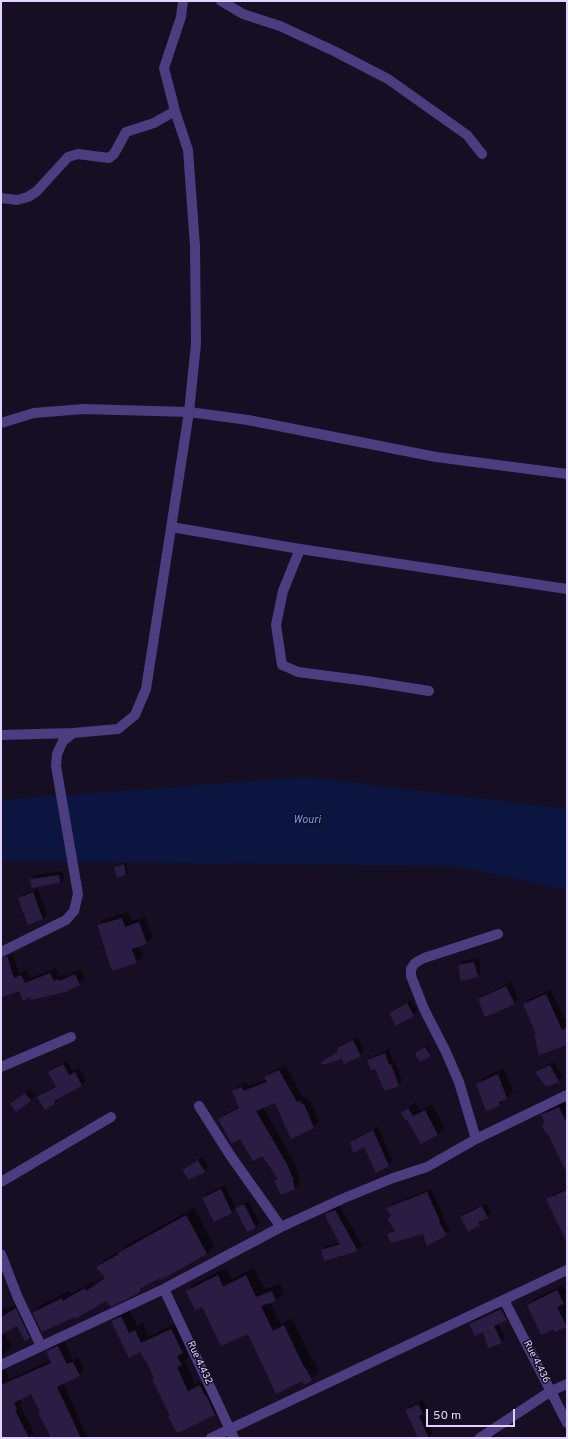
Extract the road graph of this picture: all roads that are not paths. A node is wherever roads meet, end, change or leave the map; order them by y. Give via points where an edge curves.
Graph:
1 (183, 1) edge
2 (221, 1) edge
3 (175, 111) junction
4 (482, 154) dead end
5 (1, 198) edge
6 (189, 412) junction
7 (1, 423) edge
8 (567, 474) edge
9 (171, 527) junction
10 (300, 549) junction
11 (567, 589) edge
12 (429, 691) dead end
13 (73, 733) junction
14 (1, 735) edge
15 (498, 934) dead end
16 (1, 952) edge
17 (71, 1037) dead end
18 (1, 1067) edge
19 (567, 1095) edge
20 (199, 1106) dead end
21 (111, 1118) dead end
22 (476, 1139) junction
23 (1, 1182) edge
24 (281, 1227) junction
25 (1, 1254) edge
26 (567, 1270) edge
27 (164, 1289) junction
28 (504, 1300) junction
29 (41, 1346) junction
30 (1, 1365) edge
31 (567, 1384) edge
32 (551, 1391) junction
33 (567, 1424) edge
34 (232, 1433) edge
35 (212, 1438) edge
36 (480, 1438) edge

1 - 3 street via 182,17 164,68
2 - 4 street via 243,14 287,29 388,79 467,134
3 - 5 street via 126,132 109,158 78,154 68,157 28,197 17,200
3 - 6 street via 188,150 195,246 196,344
6 - 7 street via 83,409 34,413
6 - 8 street via 248,420 436,457
6 - 9 street
9 - 10 street
9 - 13 street via 146,689 134,715 118,729
10 - 11 street
10 - 12 street via 284,591 276,625 282,665 298,672
13 - 14 street
13 - 16 street via 63,741 57,754 56,766 78,894 74,911 66,920
15 - 22 street via 424,958 415,963 411,976 459,1082
17 - 18 street
19 - 22 street
20 - 24 street
21 - 23 street
22 - 24 street via 427,1167 379,1184
24 - 27 street
25 - 29 street
26 - 28 street
27 - 29 street
27 - 34 street, Rue 4.432
28 - 32 street, Rue 4.436
28 - 34 street
29 - 30 street
31 - 32 street
32 - 33 street, Rue 4.436
32 - 36 street
34 - 35 street

